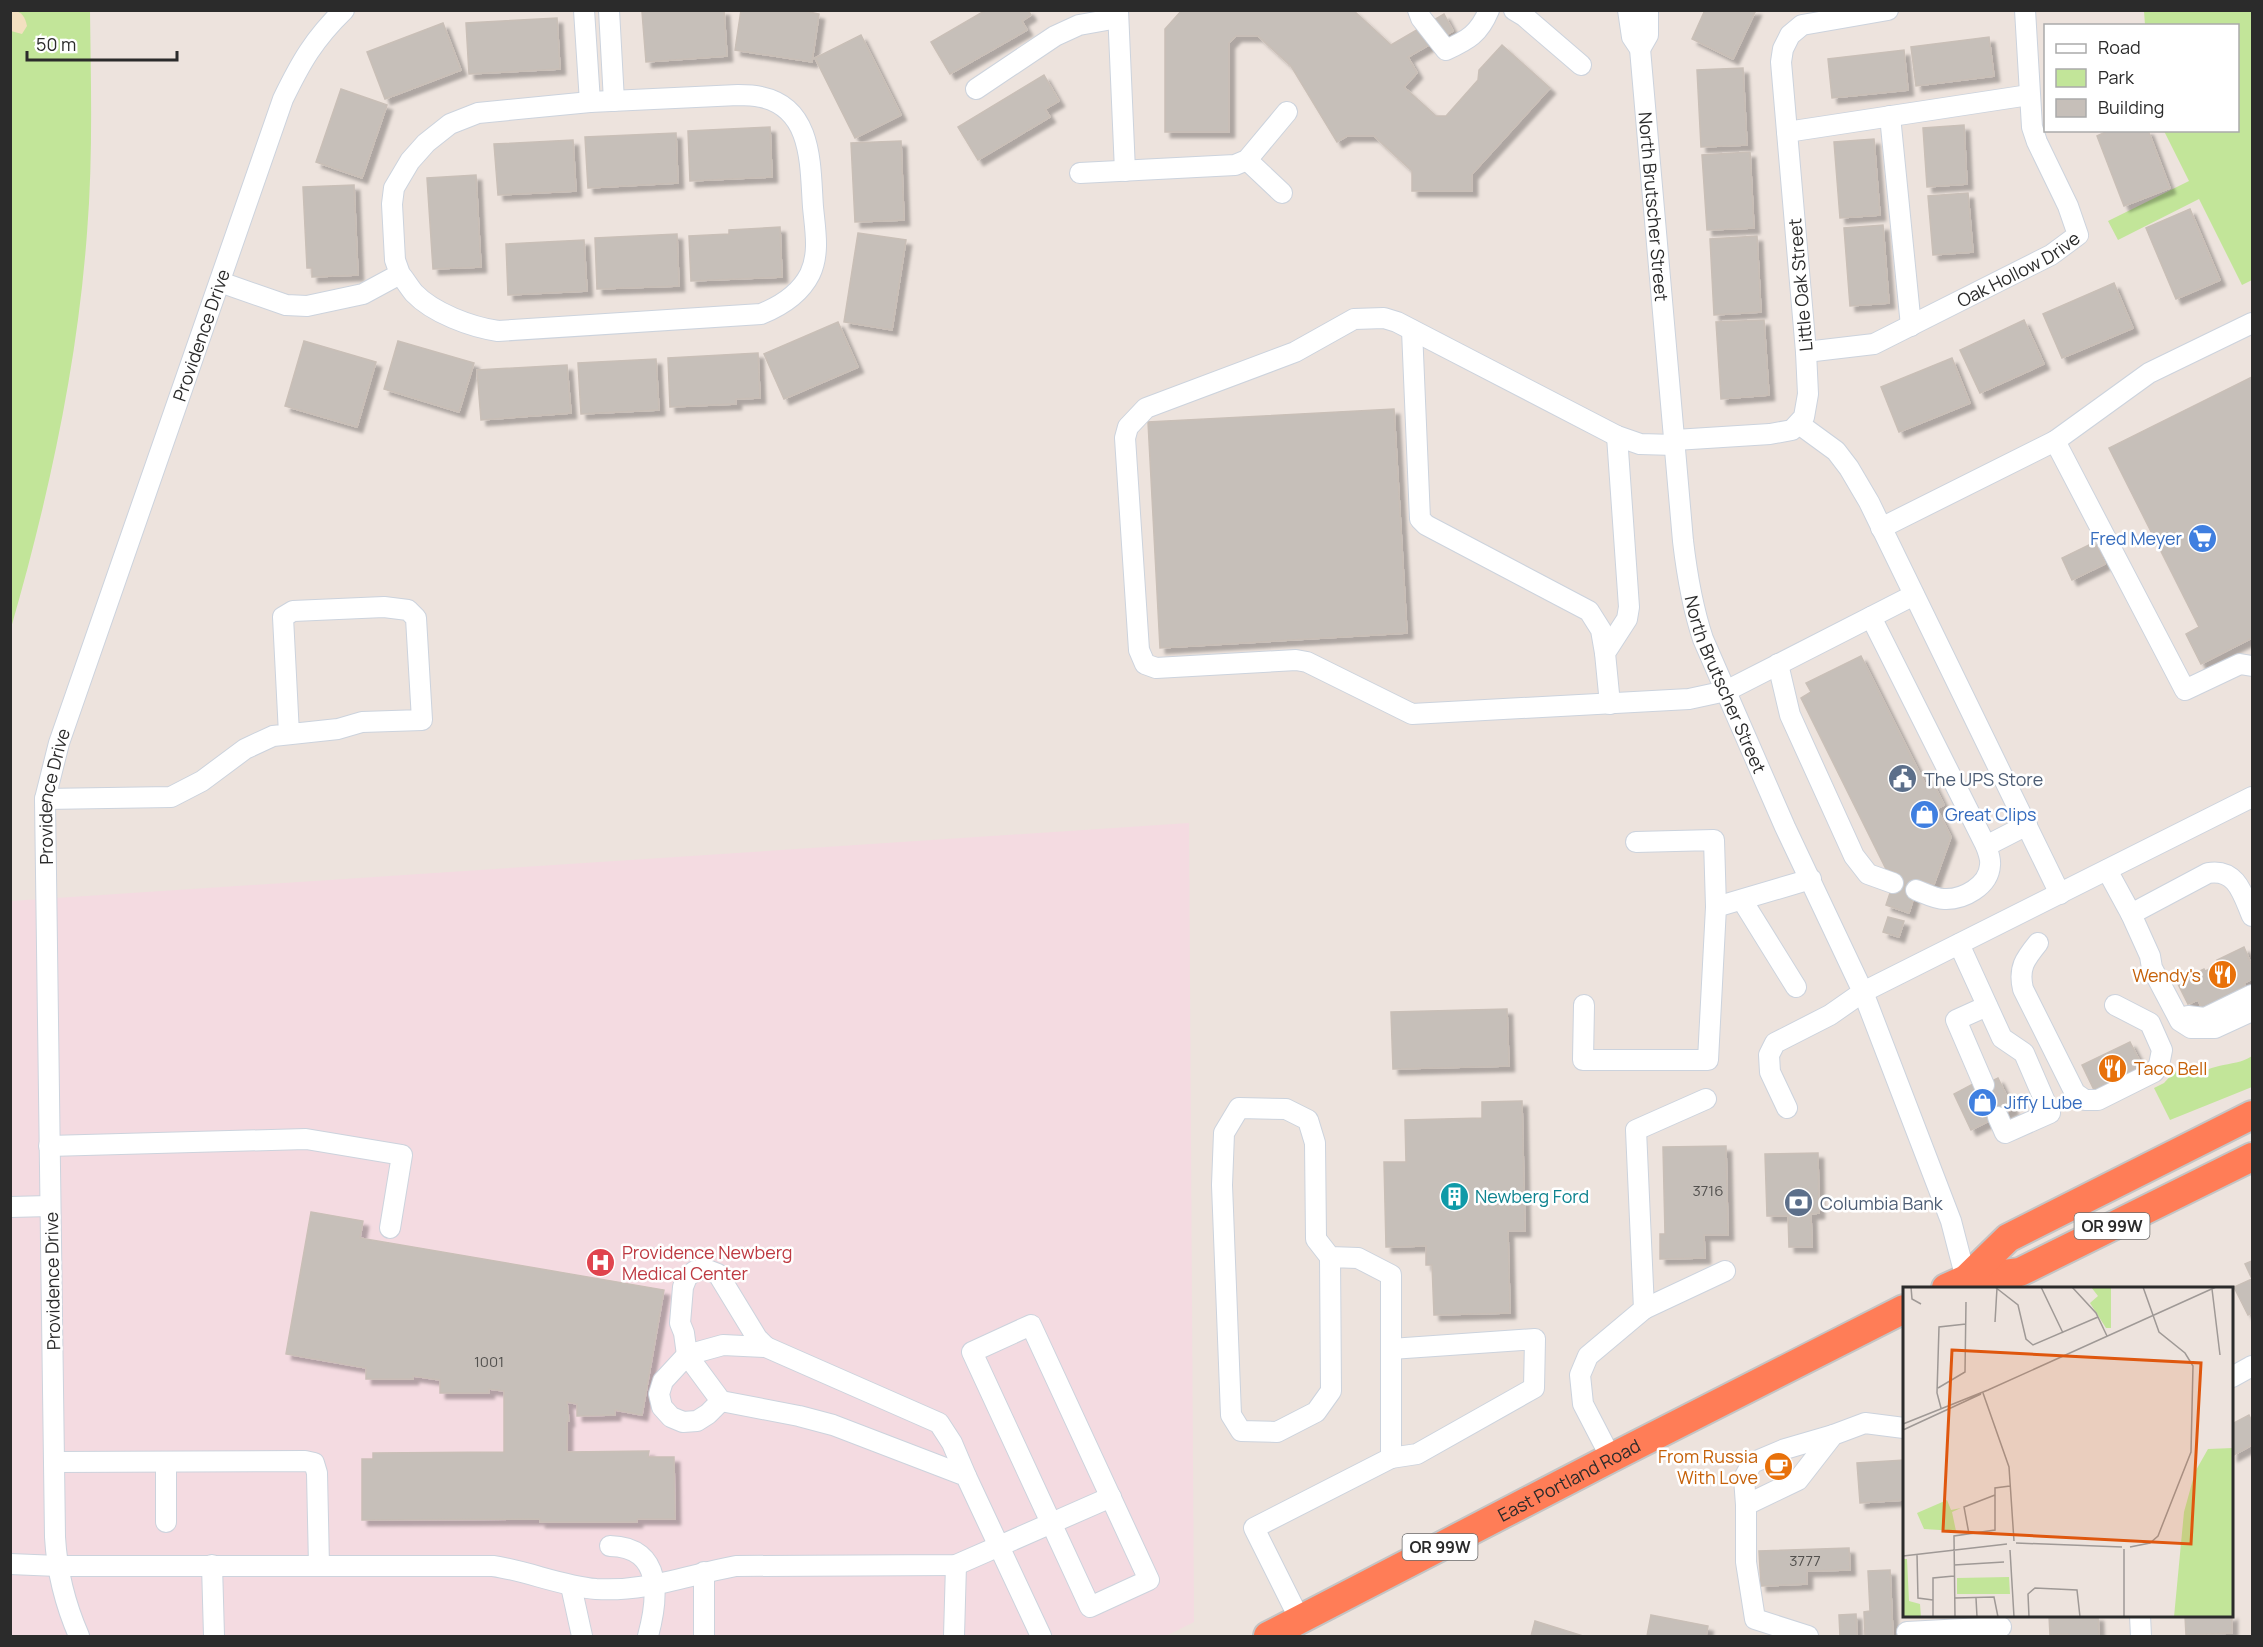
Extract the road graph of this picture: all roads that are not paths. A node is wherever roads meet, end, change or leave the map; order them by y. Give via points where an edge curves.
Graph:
1 (344, 10) edge
2 (584, 10) edge
3 (609, 10) edge
4 (1418, 10) edge
5 (1489, 10) edge
6 (1514, 10) edge
7 (1628, 10) edge
8 (1648, 10) edge
9 (1888, 10) edge
10 (2025, 10) edge
11 (1118, 14) edge
12 (1640, 49) junction
13 (1581, 65) dead end
14 (976, 89) dead end
15 (2029, 95) junction
16 (614, 101) junction
17 (590, 102) junction
18 (1287, 112) dead end
19 (1890, 116) junction
20 (1787, 132) junction
21 (1247, 160) junction
22 (1125, 171) junction
23 (1080, 173) dead end
24 (1282, 193) dead end
25 (400, 274) junction
26 (220, 282) junction
27 (2253, 323) edge
28 (1911, 326) junction
29 (1412, 330) junction
30 (1806, 352) junction
31 (1799, 424) junction
32 (1617, 436) junction
33 (2055, 441) junction
34 (1675, 443) junction
35 (1881, 528) junction
36 (1914, 595) junction
37 (1871, 617) junction
38 (1605, 653) junction
39 (1778, 664) junction
40 (2253, 666) edge
41 (1726, 691) junction
42 (1610, 704) junction
43 (289, 734) junction
44 (2253, 797) edge
45 (45, 799) junction
46 (2026, 825) junction
47 (1636, 842) dead end
48 (1986, 846) junction
49 (2107, 870) junction
50 (1811, 879) junction
51 (1893, 883) dead end
52 (1916, 890) dead end
53 (2060, 894) junction
54 (1742, 900) junction
55 (1716, 907) junction
56 (2253, 916) edge
57 (2132, 919) junction
58 (2038, 943) dead end
59 (1959, 944) junction
60 (2150, 956) junction
61 (1796, 987) dead end
62 (1863, 992) junction
63 (2253, 995) edge
64 (1584, 1005) dead end
65 (2115, 1005) dead end
66 (1987, 1006) junction
67 (2253, 1011) edge
68 (1984, 1085) tunnel mouth
69 (1706, 1099) dead end
70 (1788, 1108) dead end
71 (2253, 1115) edge
72 (1998, 1117) tunnel mouth
73 (49, 1146) junction
74 (2253, 1157) edge
75 (50, 1206) junction
76 (10, 1207) edge
77 (390, 1228) dead end
78 (1330, 1257) junction
79 (1725, 1271) dead end
80 (1956, 1284) edge
81 (1644, 1309) junction
82 (1903, 1310) edge
83 (766, 1347) junction
84 (1391, 1349) junction
85 (687, 1355) junction
86 (2253, 1366) edge
87 (2233, 1376) edge
88 (721, 1401) junction
89 (1903, 1428) edge
90 (1833, 1435) junction
91 (1391, 1458) junction
92 (1611, 1458) junction
93 (54, 1462) junction
94 (166, 1462) junction
95 (966, 1476) junction
96 (1111, 1497) junction
97 (1746, 1505) junction
98 (166, 1522) dead end
99 (1052, 1525) junction
100 (610, 1546) dead end
101 (999, 1548) junction
102 (10, 1564) edge
103 (212, 1565) junction
104 (956, 1565) junction
105 (58, 1566) junction
106 (319, 1566) junction
107 (704, 1572) junction
108 (571, 1586) junction
109 (656, 1586) junction
110 (2140, 1617) edge
111 (1300, 1620) junction
112 (1938, 1623) edge
113 (2001, 1627) dead end
114 (1906, 1632) dead end
115 (79, 1636) edge
116 (214, 1636) edge
117 (582, 1636) edge
118 (648, 1636) edge
119 (704, 1636) edge
120 (954, 1636) edge
121 (1041, 1636) edge
122 (1268, 1636) edge
123 (1808, 1636) edge
124 (2141, 1636) edge

1 - 26 street, Providence Drive via 302,60 283,99
2 - 17 street
3 - 16 street
4 - 5 street via 1446,50 1471,39
6 - 13 street
7 - 12 street, North Brutscher Street via 1632,37
8 - 12 street, North Brutscher Street via 1648,35
9 - 20 street, Little Oak Street via 1802,25 1790,35 1781,62
10 - 15 street, Oak Hollow Drive
11 - 14 street via 1063,32
11 - 22 street
12 - 34 street, North Brutscher Street
15 - 19 street
15 - 28 street, Oak Hollow Drive via 2037,142 2078,235 2051,255
16 - 17 street
16 - 25 street via 738,95 771,100 793,116 809,149 816,252 810,275 796,294 761,314 498,331 452,318 415,294
17 - 25 street via 478,112 450,124 426,143 394,188 395,260
18 - 21 street
19 - 20 street
19 - 28 street
20 - 30 street, Little Oak Street
21 - 22 street via 1235,165
21 - 24 street
22 - 23 street
25 - 26 street via 363,294 307,306 286,305
26 - 45 street, Providence Drive via 59,743
27 - 33 street via 2149,373
28 - 30 street, Oak Hollow Drive via 1874,344
29 - 32 street
29 - 38 street via 1420,519 1589,611 1601,630
29 - 42 street via 1384,318 1354,319 1295,352 1146,408 1134,419 1125,438 1139,650 1145,664 1156,668 1307,662 1412,714
30 - 31 street, Little Oak Street via 1808,394
31 - 34 street via 1792,430 1770,434
31 - 35 street via 1836,451
32 - 34 street via 1640,444
32 - 38 street via 1629,607 1627,619
33 - 35 street
33 - 40 street via 2185,690 2240,664
34 - 41 street, North Brutscher Street via 1694,614
35 - 36 street
36 - 37 street
36 - 46 street
37 - 39 street
37 - 48 street
38 - 42 street
39 - 41 street
39 - 51 street via 1790,715 1854,856 1868,874
41 - 42 street via 1689,699
41 - 50 street, North Brutscher Street
43 - 43 street via 338,729 362,722 422,720 416,618 408,610 384,606 293,611 283,618
43 - 45 street via 273,736 245,749 202,781 171,797
44 - 49 street
45 - 73 street, Providence Drive
46 - 48 street
46 - 53 street
47 - 55 street via 1714,840
48 - 52 street via 1991,862 1989,873 1977,889 1943,899
49 - 53 street
49 - 57 street
50 - 54 street
50 - 62 street, North Brutscher Street
53 - 59 street
54 - 55 street
54 - 61 street
55 - 64 street via 1708,1060 1583,1060
56 - 57 street via 2235,879 2216,872 2208,873
57 - 60 street
58 - 65 street via 2023,961 2023,989 2075,1093 2085,1100 2098,1100 2154,1072 2161,1058 2150,1023
59 - 62 street
59 - 66 street
60 - 63 street via 2188,1017 2205,1018
60 - 67 street via 2152,968 2180,1021 2191,1028 2215,1028
62 - 70 street via 1830,1016 1775,1043 1769,1055 1770,1072
62 - 80 street, North Brutscher Street via 1950,1221
66 - 68 street via 1956,1020
66 - 72 street via 2002,1038 2024,1053 2050,1113 2005,1133
69 - 81 street via 1636,1130
71 - 80 highway, OR 99W via 2008,1238
73 - 75 street, Providence Drive
73 - 77 street via 306,1139 402,1155
74 - 80 highway, OR 99W via 2020,1272
75 - 76 street
75 - 93 street, Providence Drive
78 - 78 street via 1316,1239 1315,1143 1308,1120 1286,1109 1239,1108 1224,1133 1222,1185 1231,1415 1241,1431 1276,1432 1316,1412 1331,1391
78 - 84 street via 1358,1258 1391,1275
79 - 81 street
81 - 92 street via 1588,1356 1580,1375 1583,1404
82 - 92 highway, East Portland Road / OR 99W
83 - 85 street via 723,1345
83 - 85 street via 718,1274 705,1269 687,1277 683,1287 680,1323
83 - 95 street via 939,1423
84 - 91 street
84 - 91 street via 1535,1339 1534,1388 1417,1454
85 - 88 street
85 - 88 street via 663,1381 662,1407 683,1422 697,1421
86 - 87 street
88 - 95 street via 833,1425
89 - 90 street via 1865,1423
90 - 97 street via 1798,1480
90 - 97 street via 1752,1463 1744,1478
91 - 111 street via 1254,1528
92 - 111 highway, East Portland Road / OR 99W
93 - 94 street
93 - 105 street, Providence Drive
94 - 98 street
94 - 106 street via 314,1463
95 - 101 street
96 - 99 street
96 - 99 street via 1149,1580 1090,1607
96 - 99 street via 1031,1325 972,1352
97 - 123 street via 1746,1562 1755,1619
99 - 101 street
100 - 109 street via 634,1551 645,1560
101 - 104 street
101 - 121 street
102 - 105 street
103 - 105 street
103 - 106 street
103 - 116 street
104 - 107 street via 736,1566
104 - 120 street
105 - 115 street, Providence Drive via 64,1597
106 - 108 street via 494,1566
107 - 109 street
107 - 119 street
108 - 109 street
108 - 117 street
109 - 118 street
110 - 124 street
111 - 122 highway, East Portland Road / OR 99W
112 - 113 street
112 - 114 street

